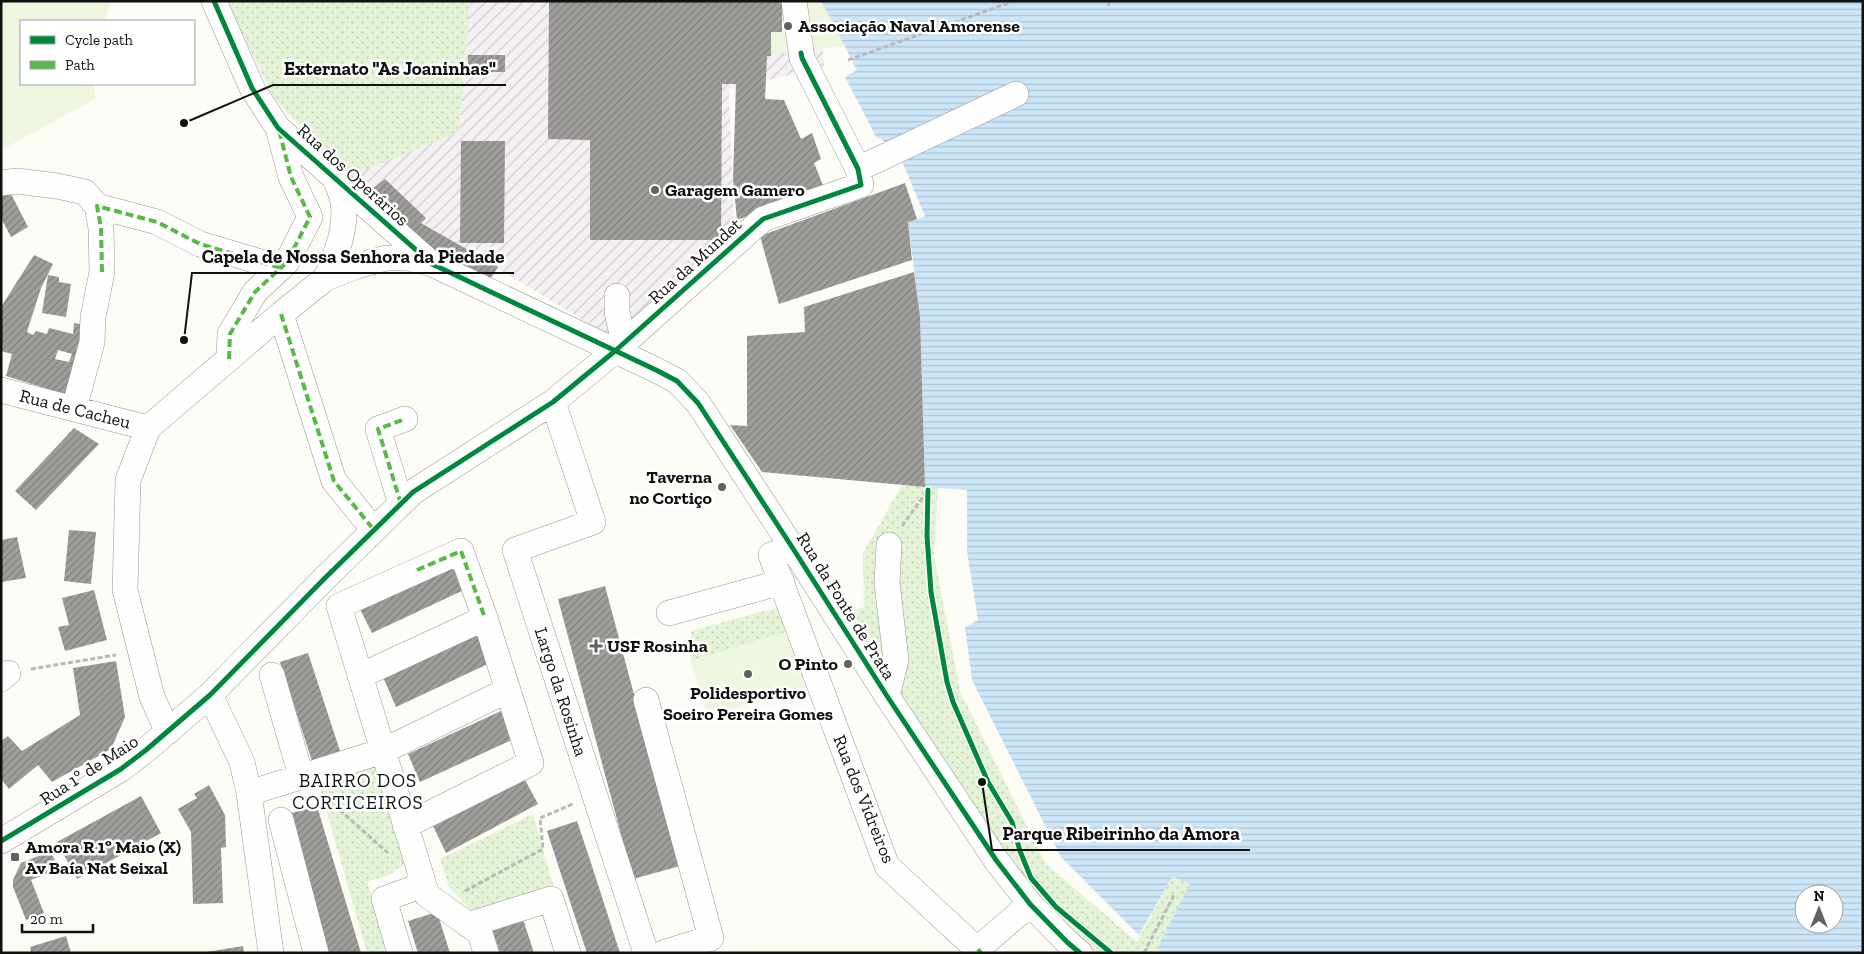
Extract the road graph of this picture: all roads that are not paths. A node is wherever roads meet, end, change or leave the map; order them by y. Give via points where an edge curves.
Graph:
1 (214, 1) edge
2 (800, 4) edge
3 (1016, 94) dead end
4 (278, 128) junction
5 (858, 169) junction
6 (336, 180) junction
7 (1, 183) edge
8 (97, 206) junction
9 (432, 264) junction
10 (281, 268) junction
11 (326, 278) junction
12 (617, 296) dead end
13 (280, 314) junction
14 (619, 347) junction
15 (229, 358) junction
16 (1, 390) edge
17 (553, 402) junction
18 (74, 409) junction
19 (406, 419) dead end
20 (148, 428) junction
21 (400, 504) junction
22 (374, 530) junction
23 (889, 545) road end
24 (792, 547) junction
25 (782, 582) junction
26 (669, 613) dead end
27 (484, 618) junction
28 (272, 675) dead end
29 (360, 676) junction
30 (508, 690) junction
31 (210, 695) junction
32 (887, 696) junction
33 (646, 700) dead end
34 (168, 732) junction
35 (383, 751) junction
36 (301, 776) junction
37 (249, 793) junction
38 (281, 820) dead end
39 (406, 826) junction
40 (1, 841) edge
41 (424, 885) junction
42 (1030, 904) junction
43 (304, 908) junction
44 (267, 919) junction
45 (468, 925) junction
46 (977, 952) edge
47 (271, 953) edge
48 (316, 953) edge
49 (400, 953) edge
50 (486, 953) edge
51 (568, 953) edge
52 (646, 953) edge
53 (663, 953) edge
54 (1080, 953) edge

1 - 4 street, Rua dos Operários via 252,88
2 - 5 street via 802,58
3 - 5 street
4 - 6 street, Rua dos Operários
4 - 10 street via 291,178 310,217
5 - 14 street, Rua da Mundet via 861,185 763,219
6 - 9 street, Rua dos Operários
6 - 11 street via 343,203 343,222 339,245
7 - 8 street via 17,181 84,192
8 - 10 street via 157,222 200,244
8 - 18 street via 102,272 93,317 92,342
9 - 11 street via 408,258 386,258
9 - 14 street, Rua dos Operários
10 - 15 street via 255,292 230,334
11 - 13 street
12 - 14 street
13 - 15 street
13 - 22 street via 334,481
14 - 17 street, Rua 1º de Maio
14 - 24 street, Rua da Fonte de Prata via 677,382 698,403
15 - 20 street
16 - 18 street, Rua de Cacheu
17 - 21 street, Rua 1º de Maio via 413,492
17 - 52 street, Largo da Rosinha via 593,522 515,550
18 - 20 street, Rua de Cacheu
19 - 21 street via 378,429
20 - 34 street via 128,480 125,590 152,696
21 - 22 street, Rua 1º de Maio
22 - 31 street, Rua 1º de Maio
23 - 32 street via 887,584 896,660
24 - 25 street, Rua dos Vidreiros via 771,555
24 - 32 street, Rua da Fonte de Prata
25 - 26 street
25 - 46 street, Rua dos Vidreiros via 887,866
27 - 29 street
27 - 29 street via 461,551 339,606
27 - 30 street
28 - 36 street
29 - 35 street
30 - 35 street
30 - 39 street via 531,763
31 - 34 street, Rua 1º de Maio
31 - 37 street via 242,762
32 - 42 street, Rua da Fonte de Prata via 996,860
33 - 53 street via 711,938
34 - 40 street, Rua 1º de Maio via 121,769
35 - 36 street
35 - 39 street
36 - 37 street
37 - 44 street
38 - 43 street
39 - 41 street
41 - 45 street via 426,895
41 - 49 street via 384,899
42 - 46 street
42 - 54 street, Rua da Fonte de Prata
43 - 44 street
43 - 48 street
44 - 47 street
45 - 50 street via 480,933
45 - 51 street via 551,898

